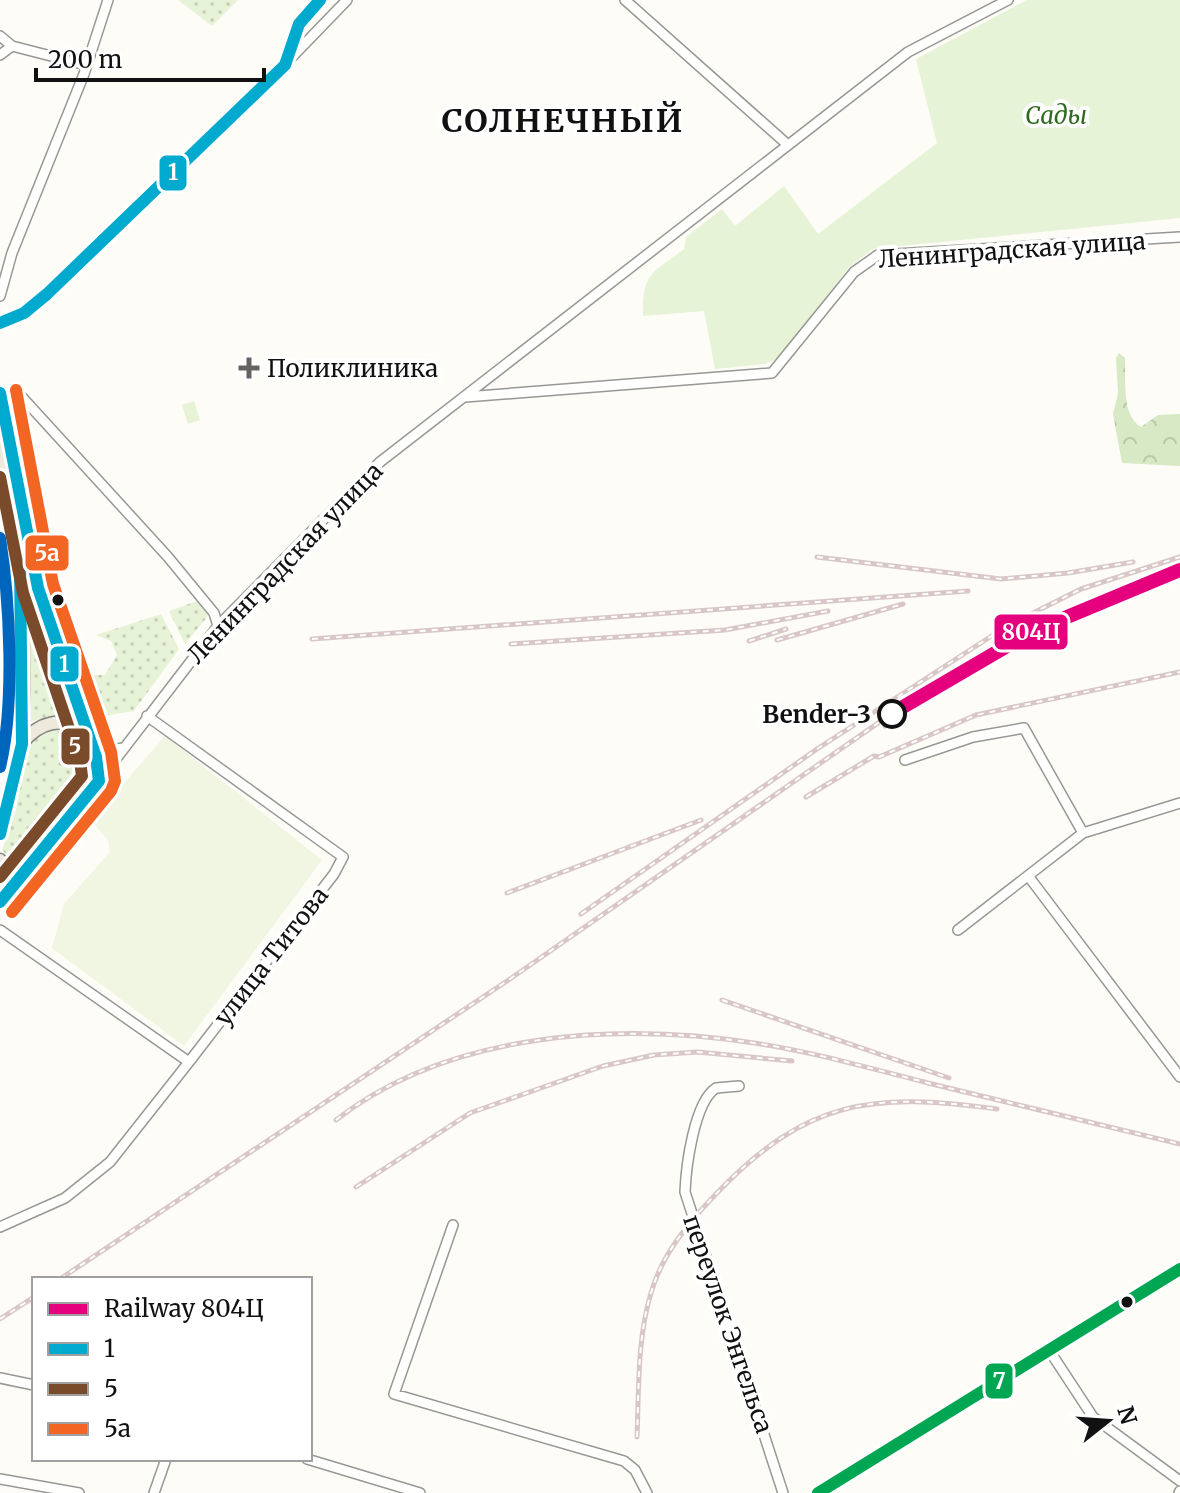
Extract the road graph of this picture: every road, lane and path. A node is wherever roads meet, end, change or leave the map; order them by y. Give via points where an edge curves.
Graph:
1 (108, 0) edge
2 (320, 0) edge
3 (347, 0) edge
4 (625, 0) edge
5 (1008, 0) edge
6 (0, 36) edge
7 (12, 46) junction
8 (0, 55) edge
9 (86, 65) junction
10 (285, 65) junction
11 (788, 145) junction
12 (1180, 237) edge
13 (0, 296) edge
14 (0, 323) edge
15 (0, 393) edge
16 (21, 396) dead end
17 (465, 397) junction
18 (0, 435) edge
19 (218, 626) junction
20 (147, 716) junction
21 (86, 728) junction
22 (22, 744) junction
23 (124, 748) junction
24 (905, 760) dead end
25 (99, 781) junction
26 (1180, 803) edge
27 (1083, 833) junction
28 (0, 834) edge
29 (0, 860) edge
30 (35, 861) junction
31 (1029, 877) junction
32 (0, 902) edge
33 (0, 930) edge
34 (958, 930) dead end
35 (189, 1062) junction
36 (1180, 1077) edge
37 (739, 1086) dead end
38 (453, 1225) dead end
39 (0, 1227) edge
40 (1180, 1269) edge
41 (1049, 1350) junction
42 (0, 1378) edge
43 (32, 1385) edge
44 (165, 1461) edge
45 (312, 1461) edge
46 (0, 1479) edge
47 (1180, 1481) edge
48 (79, 1493) edge
49 (154, 1493) edge
50 (420, 1493) edge
51 (647, 1493) edge
52 (783, 1493) edge
53 (818, 1493) edge

1 - 9 street
2 - 10 street via 299,24
3 - 10 street
4 - 11 street
5 - 11 street, Ленинградская улица via 916,46
6 - 7 street
7 - 8 street
7 - 9 street
9 - 13 street
10 - 14 street via 66,277 24,313
11 - 17 street, Ленинградская улица
12 - 17 street, Ленинградская улица via 878,255 854,272 772,373
15 - 21 main road via 38,588
16 - 19 street via 168,557 214,613
17 - 19 street, Ленинградская улица via 380,462
18 - 22 main road via 22,575
19 - 20 street, Ленинградская улица
20 - 23 street, Ленинградская улица
20 - 35 street, улица Титова via 343,857
21 - 22 main road via 48,723 33,729
21 - 23 street via 100,746
21 - 25 main road
22 - 28 main road
23 - 25 street, Ленинградская улица
24 - 27 street via 973,737 1024,728
25 - 30 main road
26 - 27 street
27 - 31 street
29 - 30 main road via 21,868
30 - 32 main road
31 - 34 street
31 - 36 street
33 - 35 street
35 - 39 street via 110,1162 65,1198
37 - 52 street, переулок Энгельса via 716,1088 707,1098 688,1154 685,1200
38 - 51 street via 394,1394 624,1461
40 - 41 street
41 - 47 street via 1093,1417
41 - 53 street
42 - 43 street
44 - 49 street
45 - 50 street
46 - 48 street

